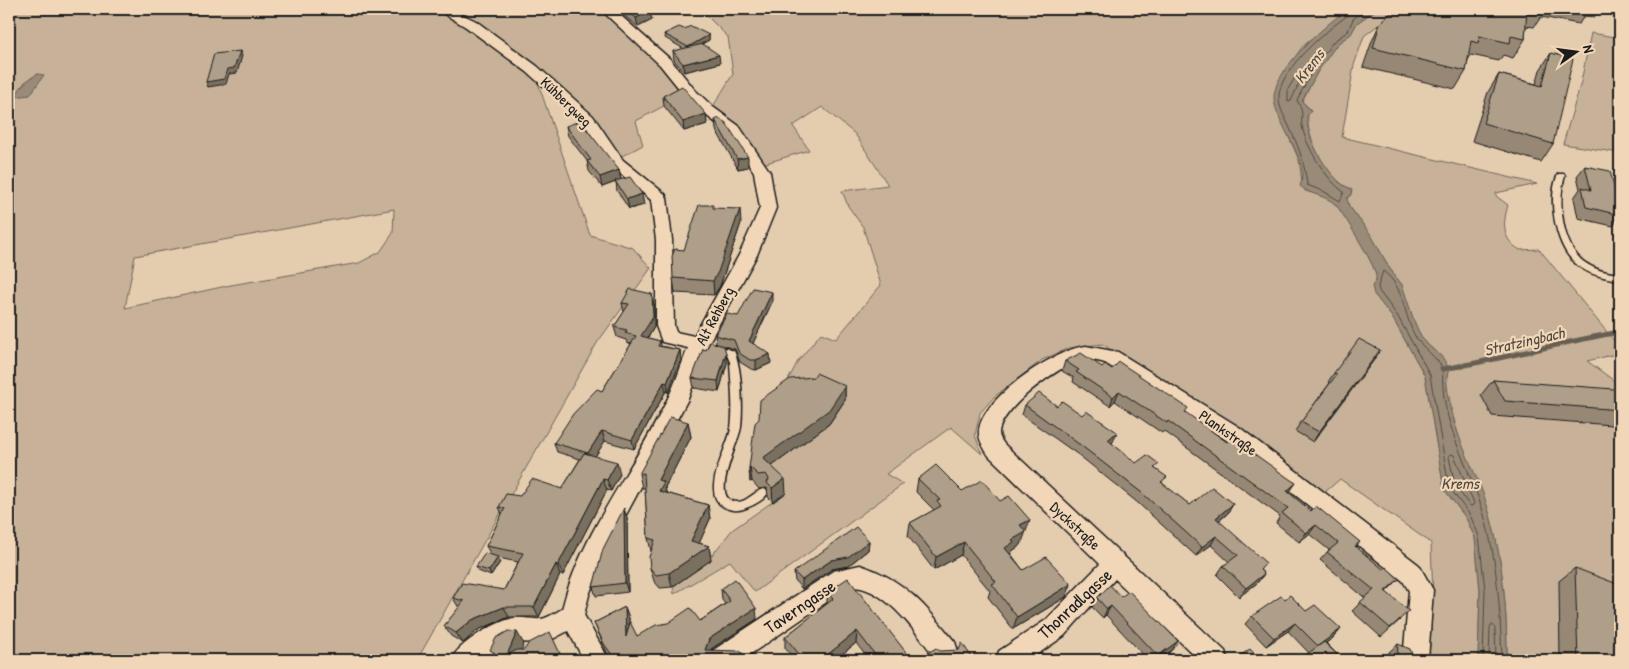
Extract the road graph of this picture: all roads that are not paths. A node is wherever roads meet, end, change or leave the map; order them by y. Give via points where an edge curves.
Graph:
1 (442, 9) edge
2 (606, 9) edge
3 (1561, 176) dead end
4 (1620, 277) edge
5 (699, 344) junction
6 (1029, 382) joint
7 (764, 492) dead end
8 (1117, 565) junction
9 (572, 616) junction
10 (946, 651) edge
11 (464, 660) edge
12 (597, 660) edge
13 (721, 660) edge
14 (1008, 660) edge
15 (1216, 660) edge
16 (1416, 660) edge

1 - 5 street, Kühbergweg via 471,24 532,69 588,119 617,163 659,198 664,240 665,326 669,337
2 - 5 street, Alt Rehberg via 665,62 708,110 734,129 762,172 768,208 748,255
3 - 4 lane via 1558,210 1572,255 1590,269
5 - 7 lane via 731,353 734,362 736,429 718,496 722,503 732,506 743,505
5 - 9 street, Alt Rehberg via 678,399 594,552
6 - 8 street, Dyckstraße via 992,419 988,434 996,450
6 - 16 street, Plankstraße via 1077,354 1094,352 1111,357 1232,433 1412,573 1421,590
8 - 14 street, Thonradlgasse via 1055,628
8 - 15 street, Dyckstraße
9 - 11 street via 539,636 512,630
9 - 12 street
10 - 13 street, Taverngasse via 900,599 873,580 858,576 841,579

